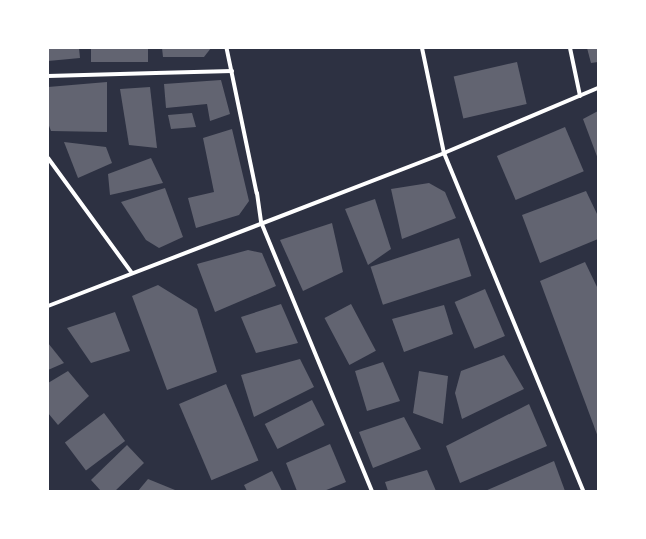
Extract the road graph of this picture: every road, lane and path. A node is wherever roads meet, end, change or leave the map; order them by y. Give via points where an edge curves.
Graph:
1 (227, 48) edge
2 (422, 48) edge
3 (570, 48) edge
4 (232, 71) junction
5 (156, 73) joint
6 (48, 76) edge
7 (598, 88) edge
8 (580, 96) junction
9 (444, 152) junction
10 (48, 158) edge
11 (257, 193) joint
12 (261, 222) junction
13 (131, 272) junction
14 (48, 306) edge
15 (372, 491) edge
16 (583, 491) edge

1 - 4 street
2 - 9 street
3 - 8 street
4 - 5 street
4 - 11 street
5 - 6 street
7 - 8 street
8 - 9 street
9 - 12 street
9 - 16 street
10 - 13 street
11 - 12 street
12 - 13 street
12 - 15 street
13 - 14 street

